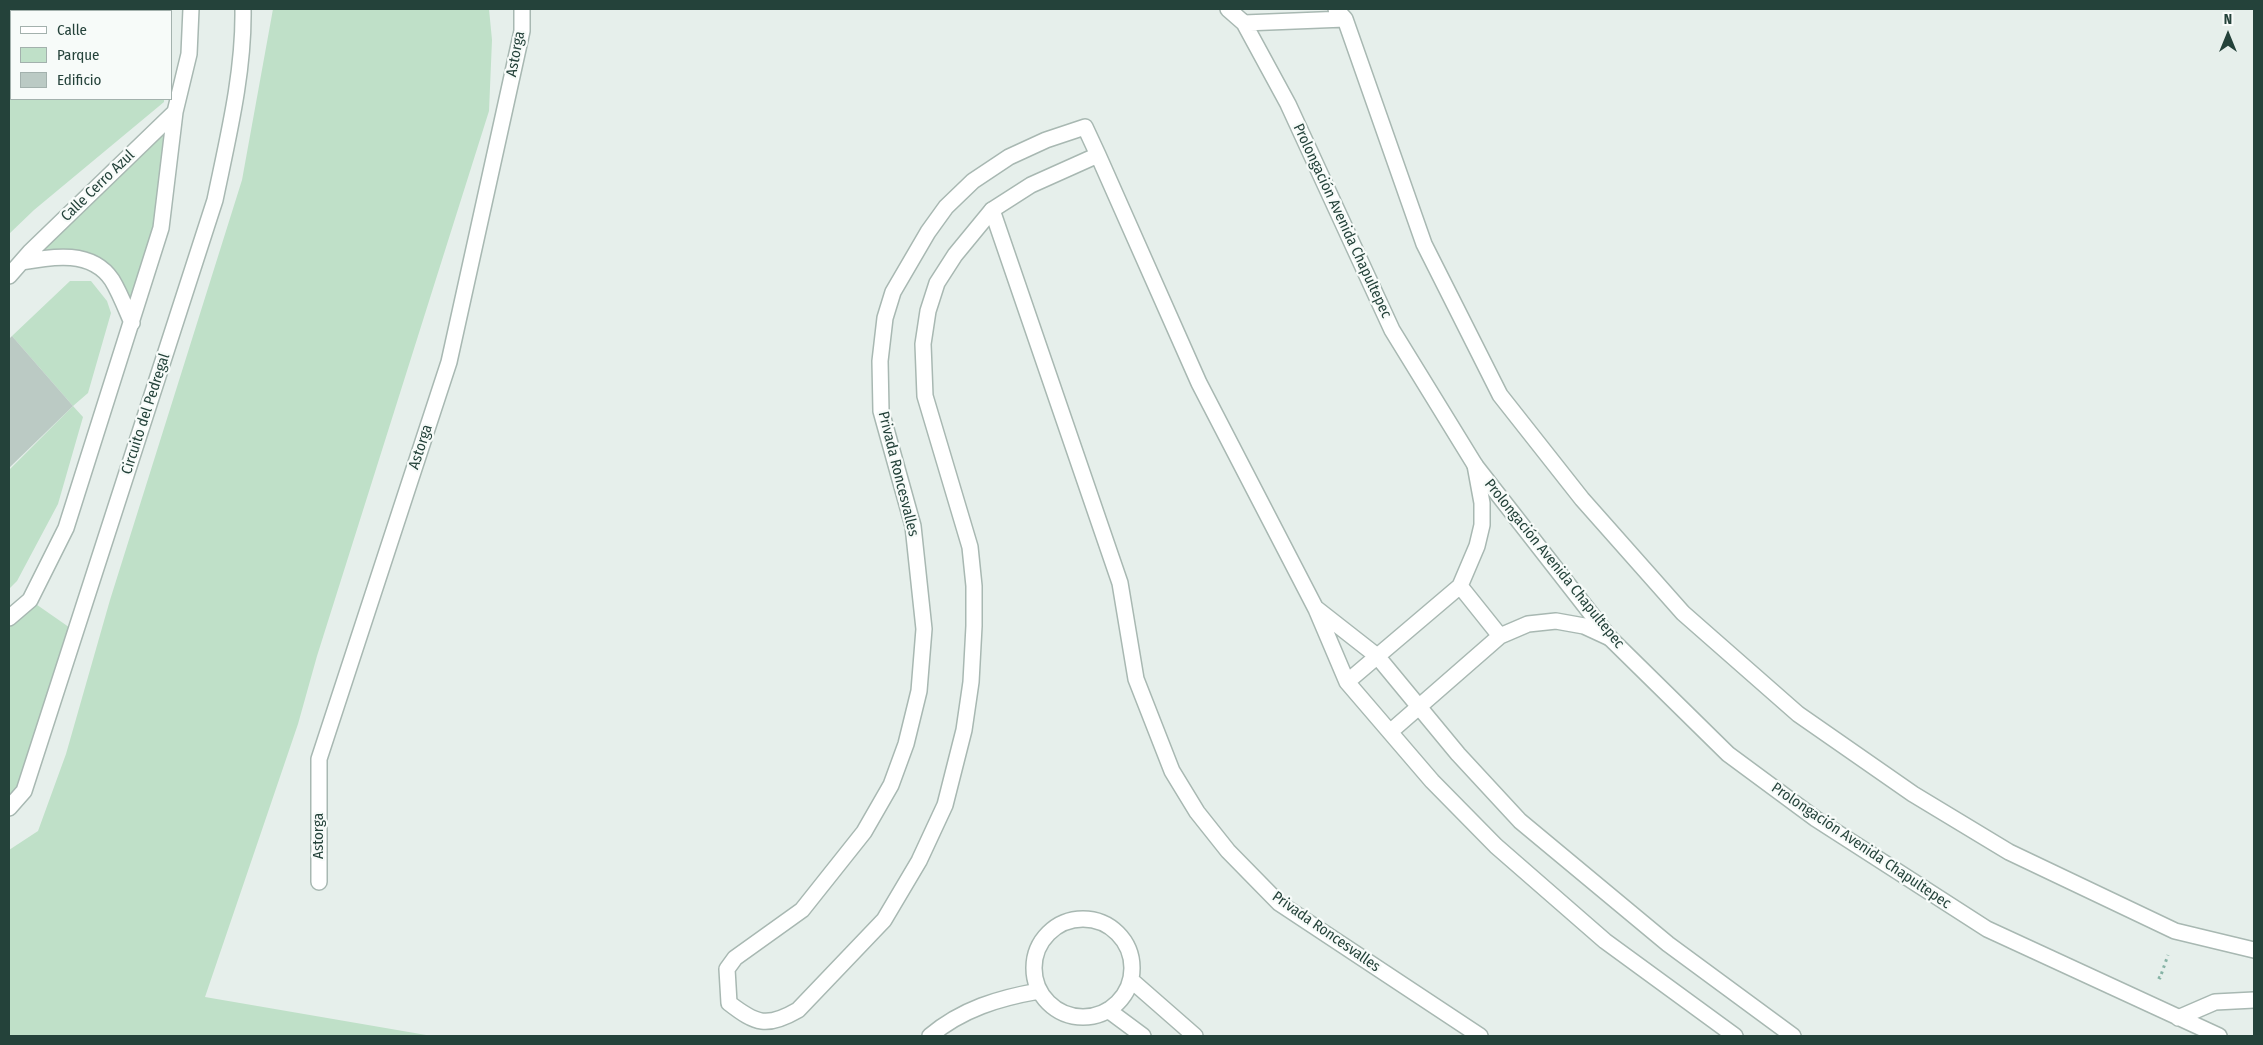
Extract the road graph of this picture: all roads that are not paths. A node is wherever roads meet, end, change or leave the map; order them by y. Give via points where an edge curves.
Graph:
1 (190, 9) edge
2 (243, 9) edge
3 (522, 9) edge
4 (1228, 9) edge
5 (1343, 12) edge
6 (1244, 23) junction
7 (175, 112) junction
8 (1098, 155) junction
9 (992, 210) junction
10 (26, 257) junction
11 (9, 276) edge
12 (132, 323) junction
13 (1475, 464) junction
14 (1460, 586) junction
15 (1316, 609) junction
16 (9, 618) edge
17 (1500, 636) junction
18 (1610, 638) junction
19 (1377, 656) junction
20 (1347, 682) junction
21 (1419, 707) junction
22 (1390, 732) junction
23 (9, 808) edge
24 (319, 882) dead end
25 (2254, 950) edge
26 (1131, 980) junction
27 (1039, 991) junction
28 (2254, 1000) edge
29 (1108, 1010) junction
30 (2178, 1018) junction
31 (930, 1036) edge
32 (1143, 1036) edge
33 (1195, 1036) edge
34 (1480, 1036) edge
35 (1735, 1036) edge
36 (1793, 1036) edge
37 (2220, 1036) edge

1 - 7 street via 189,54
2 - 23 street, Circuito del Pedregal via 244,38 215,200 24,791
3 - 24 street, Astorga via 522,31 449,362 319,759
4 - 6 street, Prolongación Avenida Chapultepec
5 - 6 street
5 - 25 street via 1424,244 1500,395 1582,499 1683,613 1798,714 1913,794 2009,852 2175,931
6 - 13 street, Prolongación Avenida Chapultepec via 1288,104 1392,330
7 - 10 street, Calle Cerro Azul
7 - 12 street via 161,228
8 - 9 street, Privada Roncesvalles via 1031,185
8 - 9 street, Privada Roncesvalles via 1085,127 1009,157 973,181 946,207 893,292 885,318 880,361 881,411 913,526 924,628 918,691 906,744 891,785 864,832 802,910 735,958 727,969 729,1003 749,1019 765,1022 784,1018 798,1010 884,920 945,805 964,730 971,682 974,586 970,548 925,396 923,344 937,283
8 - 15 street, Privada Roncesvalles via 1199,384
9 - 34 street, Privada Roncesvalles via 1120,582 1136,679 1172,771 1197,812 1228,851 1279,903
10 - 11 street, Calle Cerro Azul
10 - 12 street via 70,257 90,261 112,279
12 - 16 street via 66,528 30,600
13 - 14 street via 1482,503 1482,525
13 - 18 street, Prolongación Avenida Chapultepec
14 - 17 street
14 - 19 street
15 - 19 street, Privada Roncesvalles
15 - 20 street, Privada Roncesvalles
17 - 18 street via 1528,624 1556,621 1584,626
17 - 21 street
18 - 30 street, Prolongación Avenida Chapultepec via 1728,754 1816,819 1986,929
19 - 20 street
19 - 21 street, Privada Roncesvalles
20 - 22 street, Privada Roncesvalles
21 - 22 street
21 - 36 street, Privada Roncesvalles via 1520,821 1668,944
22 - 35 street, Privada Roncesvalles via 1432,781 1496,846 1605,941
26 - 27 street via 1132,963 1127,946 1117,932 1086,919 1068,921 1047,935 1035,957 1034,974
26 - 29 street via 1123,997
26 - 33 street
27 - 29 street via 1052,1006 1069,1015 1089,1017
27 - 31 street via 1004,997 971,1009
28 - 30 street via 2215,1002
29 - 32 street
30 - 37 street, Prolongación Avenida Chapultepec

